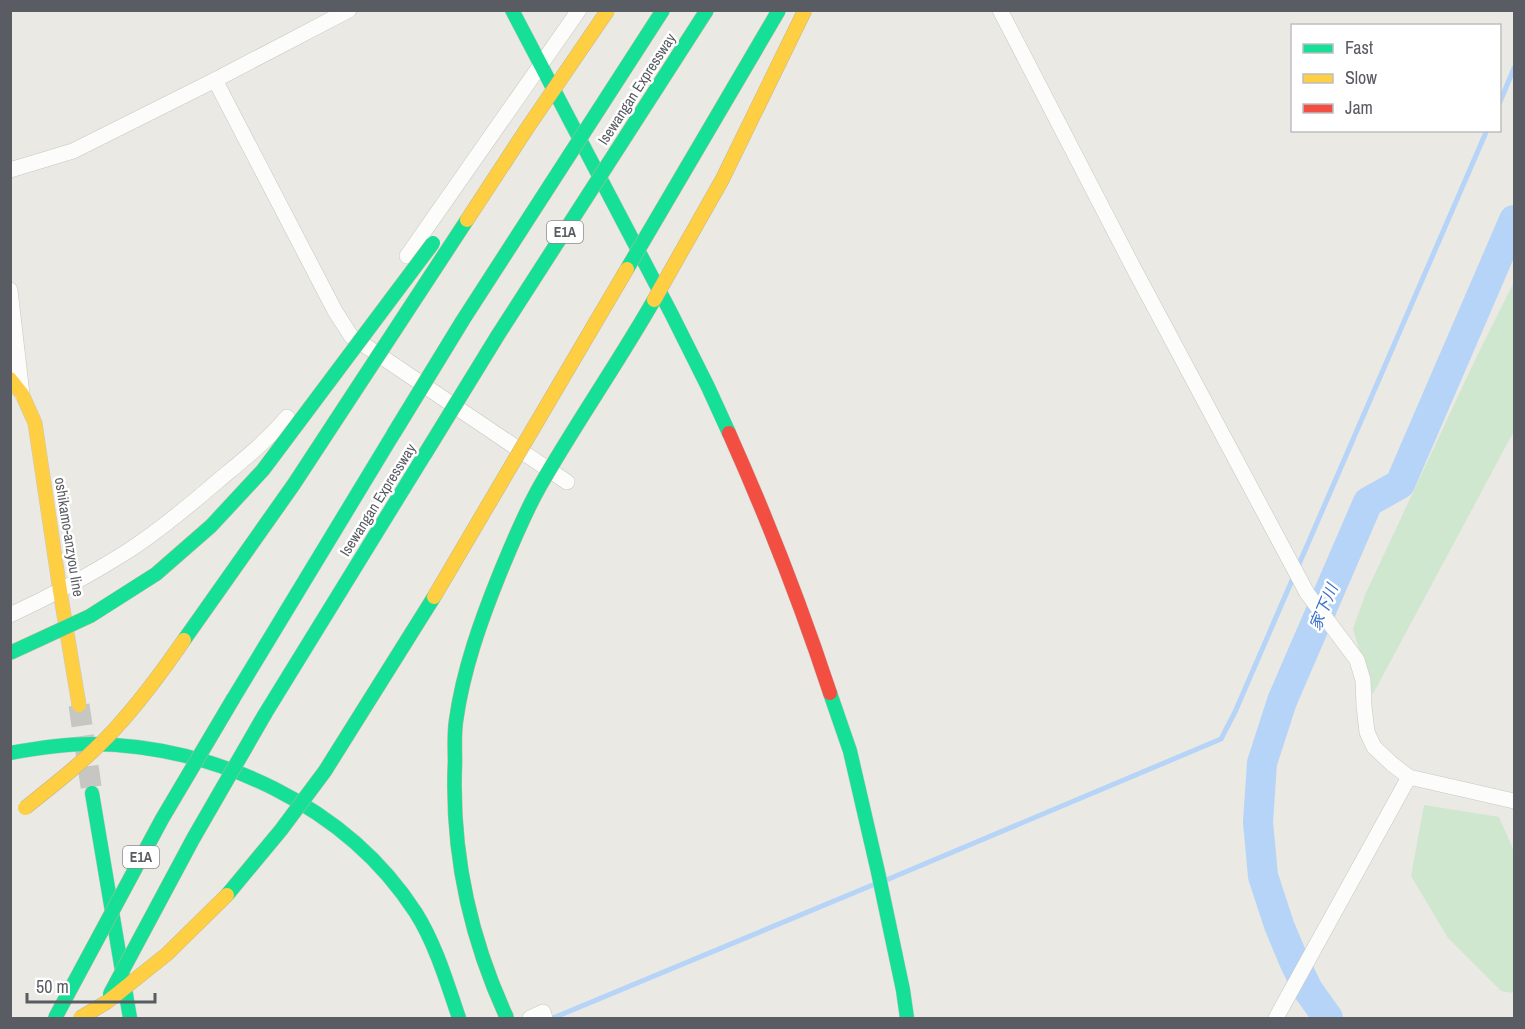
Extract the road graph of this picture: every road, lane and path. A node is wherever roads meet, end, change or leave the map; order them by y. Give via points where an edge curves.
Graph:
1 (349, 10) edge
2 (512, 10) edge
3 (579, 10) edge
4 (608, 10) edge
5 (663, 10) edge
6 (707, 10) edge
7 (779, 10) edge
8 (805, 10) edge
9 (1000, 10) edge
10 (541, 64) junction
11 (214, 80) junction
12 (528, 127) junction
13 (10, 170) edge
14 (10, 290) edge
15 (351, 336) junction
16 (10, 379) edge
17 (22, 394) junction
18 (567, 482) dead end
19 (60, 591) junction
20 (10, 615) edge
21 (10, 653) edge
22 (79, 705) tunnel mouth
23 (10, 753) edge
24 (1409, 777) junction
25 (92, 792) tunnel mouth
26 (1515, 801) edge
27 (10, 818) edge
28 (55, 1018) edge
29 (81, 1018) edge
30 (97, 1018) edge
31 (130, 1018) edge
32 (459, 1018) edge
33 (507, 1018) edge
34 (530, 1018) edge
35 (546, 1018) edge
36 (907, 1018) edge
37 (1276, 1018) edge

1 - 11 street
2 - 10 main road
3 - 10 street
4 - 12 main road, bridge
5 - 28 main road, Isewangan Expressway / E1A, bridge via 469,310 233,699 162,819
6 - 30 main road, Isewangan Expressway / E1A, bridge via 498,335 265,714
7 - 29 main road, bridge via 444,582 325,771 232,890 167,954
8 - 33 main road, bridge via 716,191 645,316 538,488 489,600 469,660 456,722 455,831 473,929
9 - 24 street via 1307,593 1357,660 1363,680 1367,732 1374,747
10 - 15 street
10 - 36 main road via 708,387 805,618 850,751
11 - 13 street via 73,151
11 - 15 street
12 - 21 main road, bridge via 396,290 263,470 211,526 156,574 90,616
12 - 27 main road, bridge via 294,484 151,687 69,774
14 - 17 street
15 - 18 street
15 - 19 street via 276,431 245,459 166,524
16 - 17 main road, oshikamo-anzyou line
17 - 19 main road, oshikamo-anzyou line via 35,423
19 - 20 street
19 - 22 main road, oshikamo-anzyou line
23 - 32 main road via 67,743 128,745 216,765 286,794 352,841 408,902 425,930
24 - 26 street
24 - 37 street
25 - 31 main road
34 - 35 street via 543,1012

